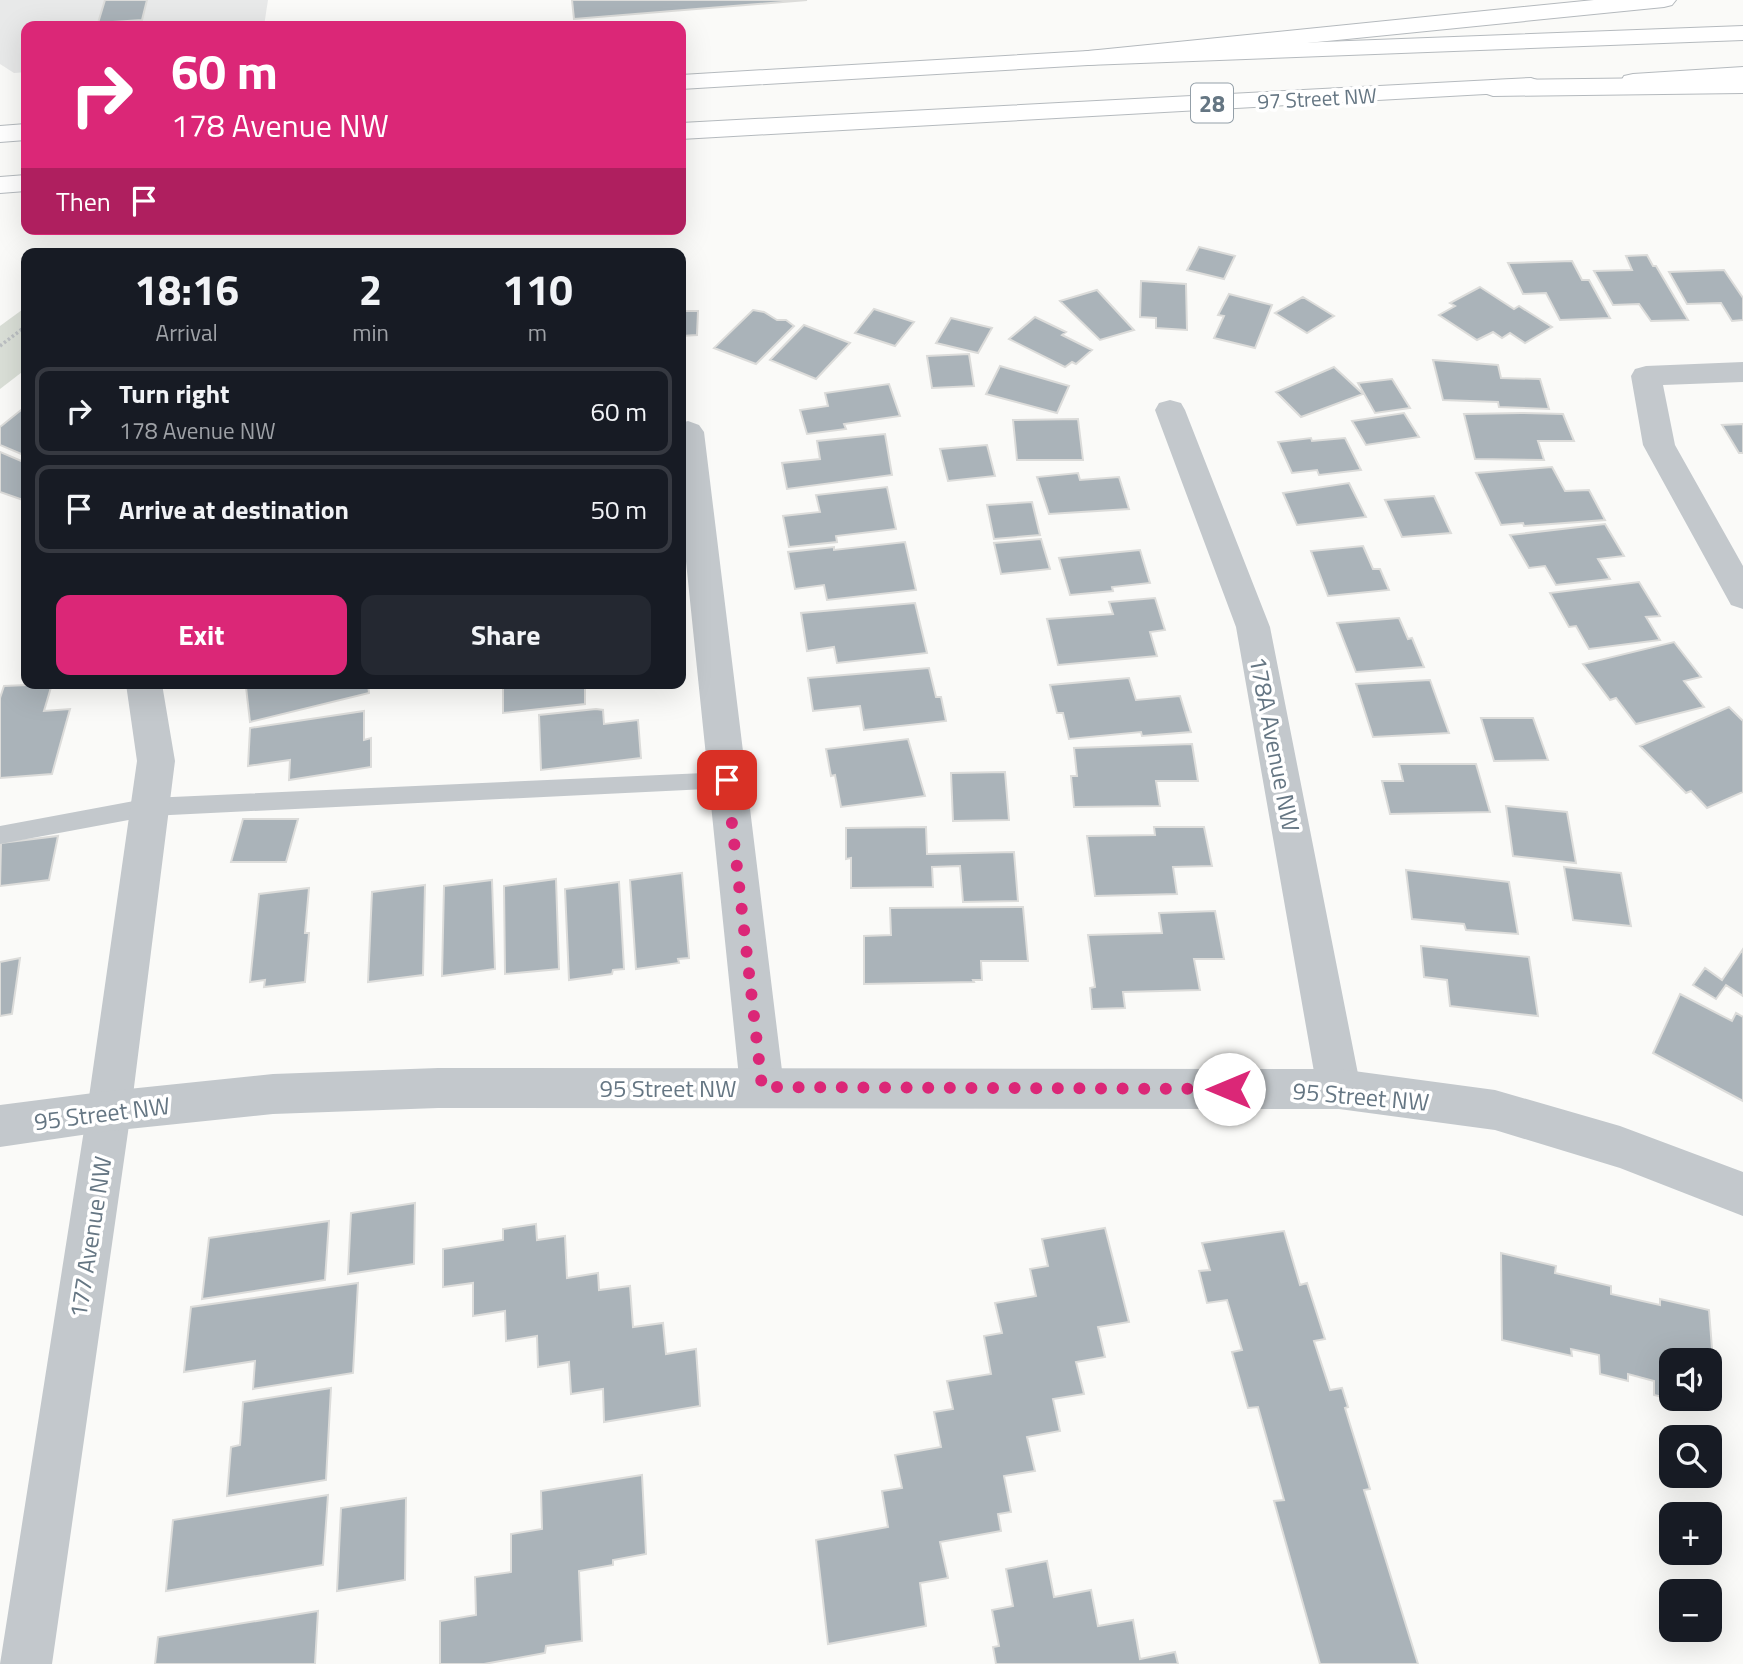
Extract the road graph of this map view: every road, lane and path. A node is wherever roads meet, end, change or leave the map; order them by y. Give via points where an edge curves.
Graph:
1 (1664, 0) edge
2 (1743, 33) edge
3 (1088, 58) junction
4 (1743, 75) edge
5 (686, 82) edge
6 (1743, 85) edge
7 (1493, 88) junction
8 (0, 109) edge
9 (21, 111) edge
10 (686, 131) edge
11 (21, 132) edge
12 (0, 134) edge
13 (21, 183) edge
14 (0, 185) edge
15 (21, 331) edge
16 (0, 346) edge
17 (1743, 372) edge
18 (1170, 410) dead end
19 (688, 432) dead end
20 (1743, 596) edge
21 (145, 689) edge
22 (727, 780) junction
23 (150, 807) junction
24 (0, 835) edge
25 (762, 1087) junction
26 (1339, 1089) junction
27 (109, 1111) junction
28 (0, 1126) edge
29 (1743, 1194) edge
30 (25, 1664) edge

1 - 3 main road
2 - 3 main road, 97 Street NW
3 - 5 main road, 97 Street NW
4 - 7 main road, 97 Street NW / 28
6 - 7 main road
7 - 10 main road, 97 Street NW / 28
8 - 9 main road
11 - 12 main road
13 - 14 main road
15 - 16 path
17 - 20 street via 1646,376 1659,445
18 - 26 street, 178A Avenue NW via 1253,627
19 - 22 street
21 - 23 street, 177 Avenue NW via 156,761
22 - 23 lane
22 - 25 street
23 - 24 lane
23 - 27 street, 177 Avenue NW
25 - 26 street, 95 Street NW
25 - 27 street, 95 Street NW via 314,1092
26 - 29 street, 95 Street NW via 1495,1110 1620,1147
27 - 28 street, 95 Street NW
27 - 30 street, 177 Avenue NW

